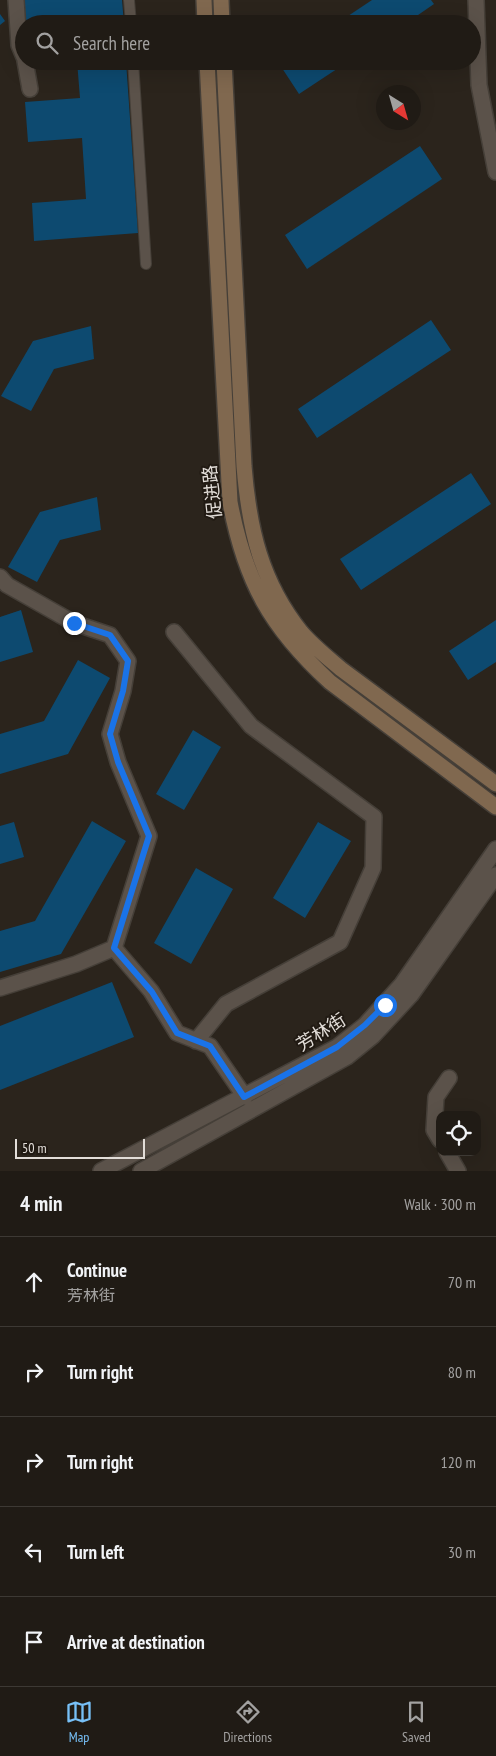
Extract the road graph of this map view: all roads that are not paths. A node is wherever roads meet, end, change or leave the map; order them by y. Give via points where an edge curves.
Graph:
1 (16, 0) edge
2 (129, 0) edge
3 (204, 0) edge
4 (221, 0) edge
5 (476, 0) edge
6 (17, 15) edge
7 (130, 15) edge
8 (205, 15) edge
9 (222, 15) edge
10 (477, 15) edge
11 (27, 70) edge
12 (134, 70) edge
13 (207, 70) edge
14 (224, 70) edge
15 (478, 70) edge
16 (30, 89) dead end
17 (496, 172) edge
18 (146, 264) dead end
19 (0, 577) edge
20 (174, 632) dead end
21 (496, 784) edge
22 (496, 807) edge
23 (496, 849) edge
24 (496, 875) edge
25 (114, 948) junction
26 (0, 988) edge
27 (196, 1041) junction
28 (449, 1078) dead end
29 (244, 1097) junction
30 (436, 1133) edge
31 (449, 1156) edge
32 (102, 1171) edge
33 (141, 1171) edge
34 (458, 1171) edge

1 - 6 street
2 - 7 lane
3 - 8 main road
4 - 9 main road
5 - 10 street
11 - 16 street
12 - 18 lane
13 - 22 main road, 促进路 via 228,476 236,535 245,564 271,616 308,662
14 - 21 main road, 促进路 via 245,484 252,532 260,559 285,609 318,650
15 - 17 street
19 - 25 street via 7,585 74,623 110,635 128,661 110,734 118,762 149,836
20 - 27 street via 250,726 374,817 373,868 340,942 226,1004
23 - 29 street, 芳林街 via 402,984 365,1025 337,1047
24 - 33 street via 411,995 373,1036 347,1057
25 - 26 street via 76,964
25 - 27 street via 152,992 177,1033
27 - 29 street via 210,1046
28 - 30 street via 436,1096
29 - 32 street, 芳林街
31 - 34 street

